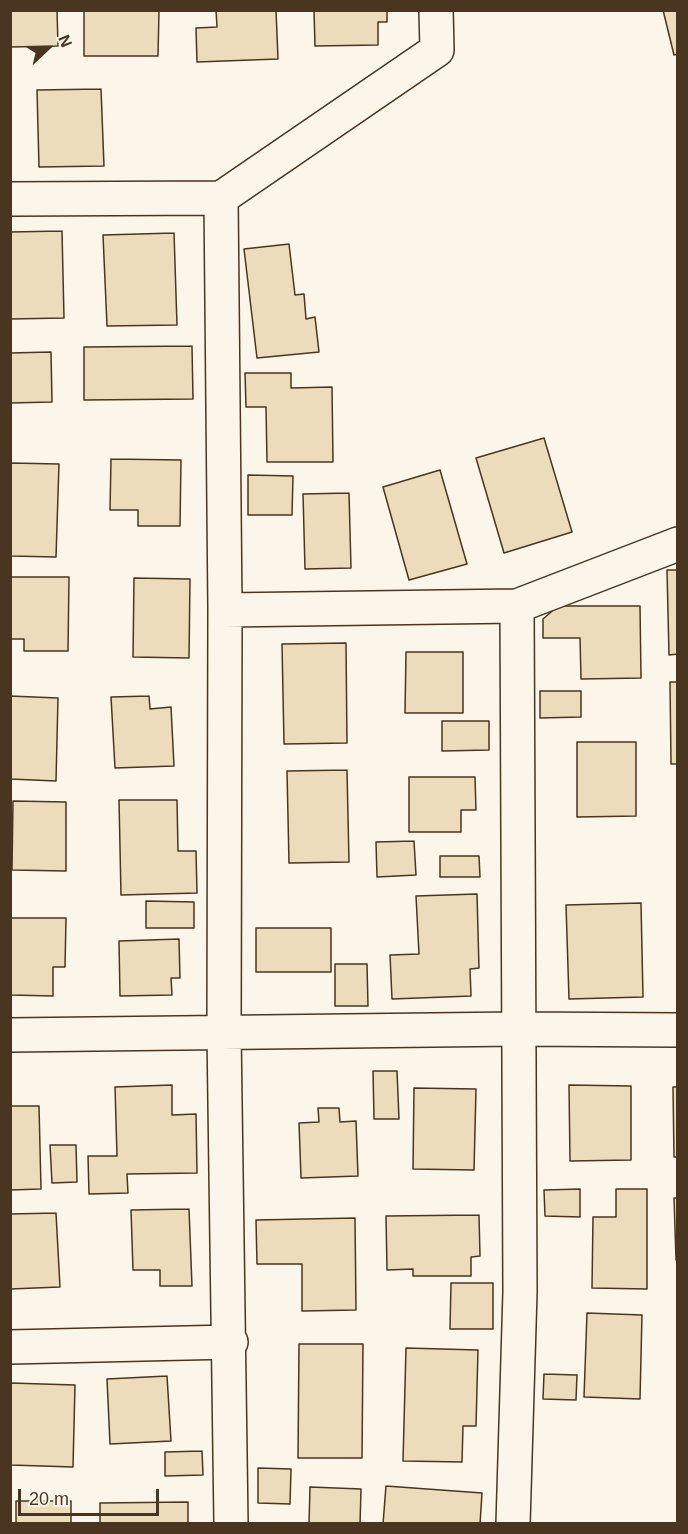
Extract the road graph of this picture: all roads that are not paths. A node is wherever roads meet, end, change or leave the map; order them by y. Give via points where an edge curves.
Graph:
1 (436, 10) edge
2 (221, 198) junction
3 (10, 199) edge
4 (678, 544) edge
5 (517, 606) junction
6 (225, 610) junction
7 (517, 1029) junction
8 (678, 1030) edge
9 (224, 1032) junction
10 (10, 1035) edge
11 (231, 1342) junction
12 (10, 1347) edge
13 (231, 1524) edge
14 (513, 1524) edge

1 - 2 street via 437,50
2 - 3 street
2 - 6 street
4 - 5 street
5 - 6 street
5 - 7 street
6 - 9 street
7 - 8 street
7 - 9 street
7 - 14 street via 520,1292
9 - 10 street
9 - 11 street
11 - 12 street
11 - 13 street

